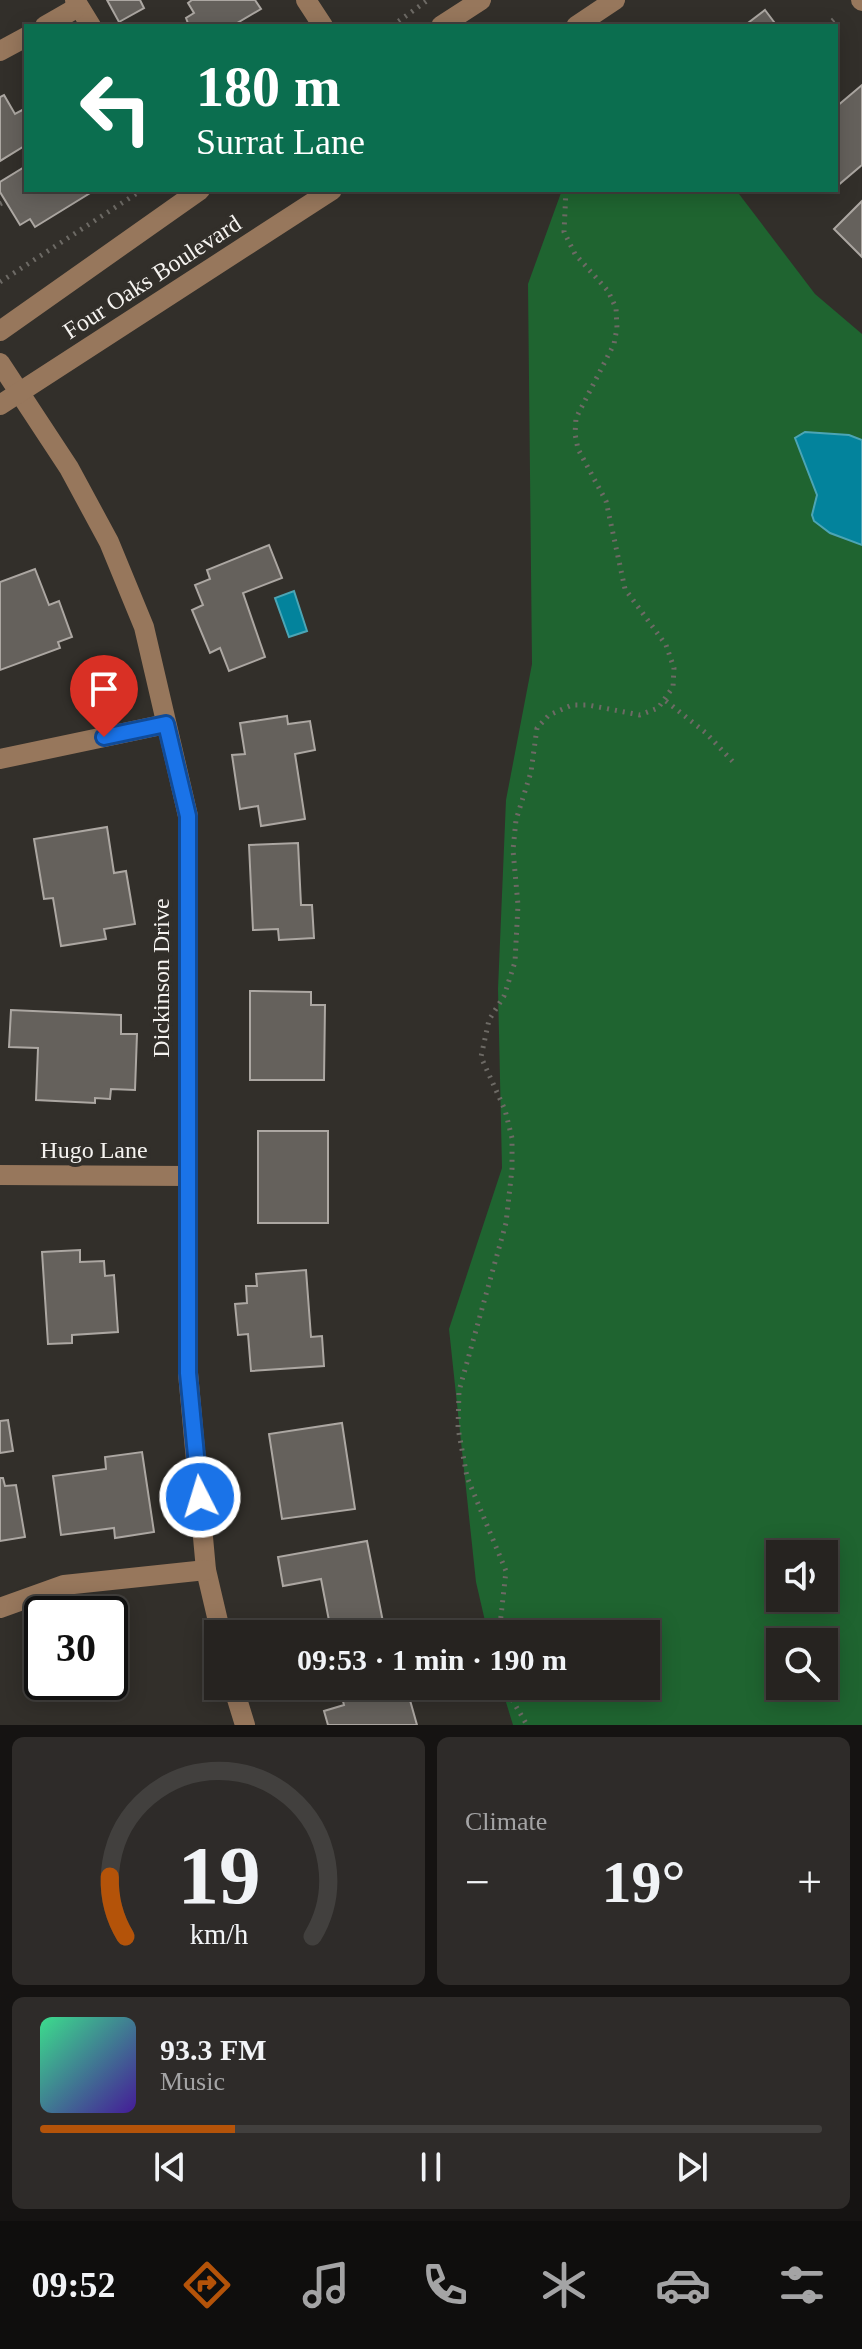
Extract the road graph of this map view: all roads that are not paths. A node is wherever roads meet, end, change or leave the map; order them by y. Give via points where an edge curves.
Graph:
1 (306, 0) edge
2 (481, 0) edge
3 (615, 0) edge
4 (77, 4) edge
5 (48, 24) edge
6 (90, 24) edge
7 (322, 24) edge
8 (444, 24) edge
9 (579, 24) edge
10 (24, 38) edge
11 (0, 51) edge
12 (197, 192) edge
13 (329, 192) edge
14 (0, 331) edge
15 (0, 363) edge
16 (22, 393) junction
17 (0, 405) edge
18 (166, 724) junction
19 (0, 759) edge
20 (0, 1175) edge
21 (188, 1176) junction
22 (206, 1570) junction
23 (0, 1608) edge
24 (218, 1620) edge
25 (237, 1700) edge
26 (245, 1725) edge

1 - 7 street
2 - 8 street
3 - 9 street
4 - 5 street
4 - 6 street
10 - 11 street
12 - 14 street, Four Oaks Boulevard
13 - 16 street, Four Oaks Boulevard
15 - 16 street, Dickinson Drive
16 - 17 street, Four Oaks Boulevard
16 - 18 street, Dickinson Drive via 109,542 144,627
18 - 19 street
18 - 21 street, Dickinson Drive via 188,816
20 - 21 street, Hugo Lane
21 - 22 street, Dickinson Drive via 188,1373
22 - 23 street via 64,1585
22 - 24 street, Dickinson Drive
25 - 26 street

